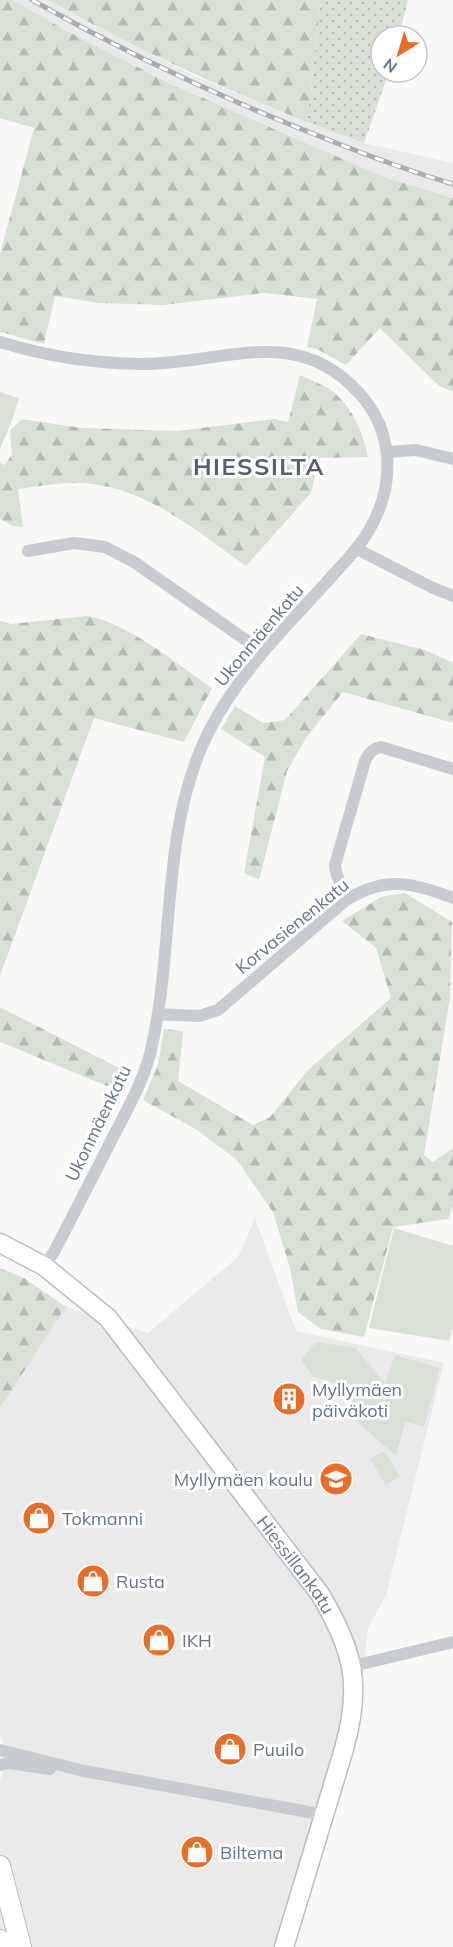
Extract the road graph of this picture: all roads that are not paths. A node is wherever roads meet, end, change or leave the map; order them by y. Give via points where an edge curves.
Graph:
1 (0, 342) edge
2 (388, 452) junction
3 (453, 459) edge
4 (357, 549) junction
5 (28, 551) dead end
6 (453, 596) edge
7 (263, 652) junction
8 (453, 769) edge
9 (352, 897) junction
10 (453, 898) edge
11 (158, 1014) junction
12 (0, 1243) edge
13 (44, 1266) junction
14 (453, 1642) edge
15 (352, 1666) junction
16 (0, 1750) edge
17 (0, 1765) edge
18 (84, 1771) junction
19 (325, 1815) junction
20 (0, 1866) edge
21 (0, 1940) edge
22 (2, 1947) edge
23 (21, 1947) edge
24 (284, 1947) edge

1 - 2 street, Ukonmäenkatu via 65,358 141,364 272,351 312,358 338,373 360,393 376,416
2 - 3 street via 416,450
2 - 4 street, Ukonmäenkatu via 382,502
4 - 6 street
4 - 7 street, Ukonmäenkatu
5 - 7 street via 74,543 105,547 134,562
7 - 11 street, Ukonmäenkatu via 231,694 208,733 192,772 176,841
8 - 9 street via 381,747 369,753 335,865 336,877
9 - 10 street, Korvasienenkatu via 378,885 404,883
9 - 11 street, Korvasienenkatu via 218,1010 199,1016
11 - 13 street, Ukonmäenkatu via 137,1092
12 - 13 street, Hiessillankatu
13 - 15 street, Hiessillankatu via 108,1318 207,1445 320,1594 336,1620
14 - 15 street
15 - 19 street, Hiessillankatu via 352,1717
16 - 18 street
17 - 18 street
18 - 19 street
19 - 24 street, Hiessillankatu
20 - 23 main road
21 - 22 main road

